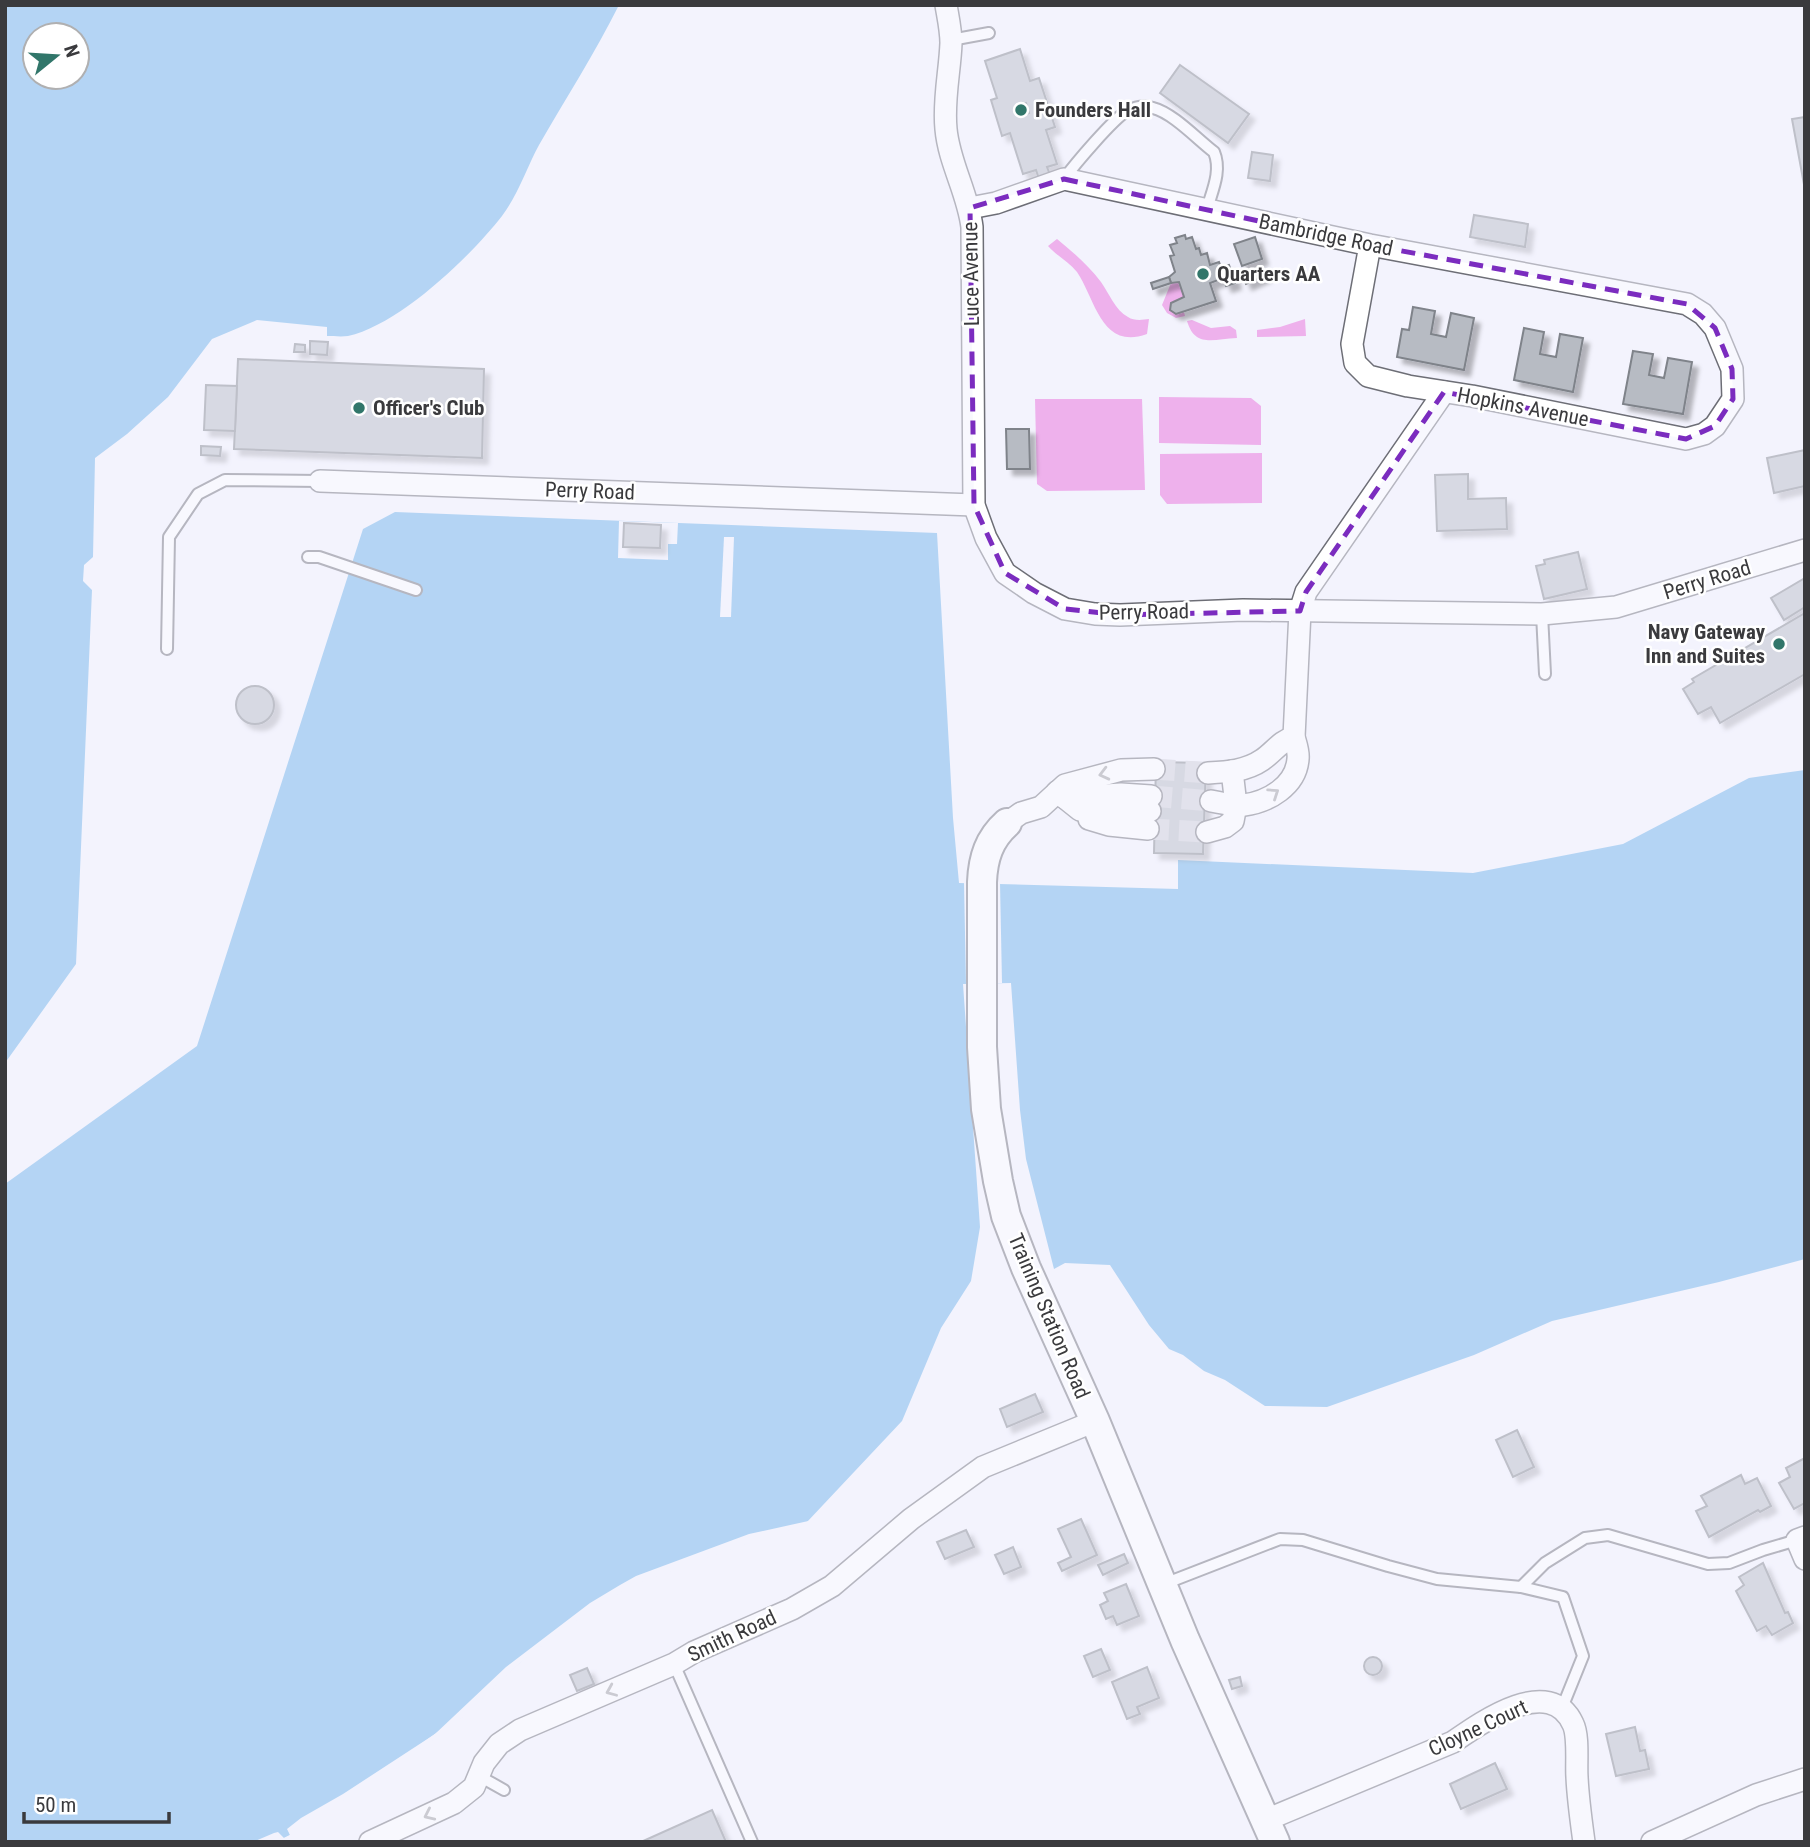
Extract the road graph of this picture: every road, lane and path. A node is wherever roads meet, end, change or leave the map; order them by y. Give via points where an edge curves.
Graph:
1 (946, 5) edge
2 (989, 33) dead end
3 (951, 40) junction
4 (1065, 178) junction
5 (970, 208) junction
6 (1207, 209) junction
7 (1370, 245) junction
8 (1687, 304) joint
9 (1444, 392) junction
10 (320, 481) joint
11 (974, 505) junction
12 (1805, 550) edge
13 (308, 557) dead end
14 (416, 590) dead end
15 (1300, 611) junction
16 (1542, 614) junction
17 (167, 649) dead end
18 (1545, 674) dead end
19 (1294, 737) junction
20 (1232, 771) junction
21 (1208, 773) tunnel mouth
22 (1068, 800) junction
23 (1236, 806) junction
24 (1147, 807) junction
25 (1007, 822) joint
26 (1094, 1422) junction
27 (1802, 1546) edge
28 (1163, 1584) junction
29 (1521, 1587) junction
30 (674, 1664) junction
31 (1562, 1707) junction
32 (479, 1776) junction
33 (1805, 1779) edge
34 (504, 1790) dead end
35 (1271, 1831) edge
36 (370, 1842) edge
37 (752, 1842) edge
38 (1584, 1842) edge
39 (1652, 1842) edge

1 - 3 street, Luce Avenue
2 - 3 lane
3 - 5 street, Luce Avenue via 946,130
4 - 5 street
4 - 6 street, Bambridge Road
4 - 6 lane via 1125,112 1152,107 1214,152 1217,174
5 - 11 street, Luce Avenue
6 - 7 street, Bambridge Road
7 - 8 street, Bambridge Road
7 - 9 street via 1352,344 1355,363 1368,376
8 - 9 street, Hopkins Avenue via 1715,328 1732,369 1733,399 1704,435 1686,439
9 - 15 street, Hopkins Avenue via 1306,592
10 - 11 street, Perry Road
10 - 17 lane via 225,480 198,494 169,537
11 - 15 street, Perry Road via 1005,573 1065,609 1120,615
12 - 16 street, Perry Road via 1616,607
13 - 14 lane
15 - 16 street, Perry Road
15 - 19 street
16 - 18 lane
19 - 20 street via 1262,760
23 -> 19 street via 1262,801 1288,782 1297,770 1299,756
20 - 21 street
20 - 23 street
22 - 24 street
22 - 24 street via 1085,817 1109,825
24 -> 22 street, Training Station Road via 1146,770 1121,770 1065,785
22 - 25 street, Training Station Road via 1021,813
23 - 23 street via 1209,816 1225,827 1233,821
25 - 26 street, Training Station Road via 990,842 983,864 986,1109 1006,1216
26 - 28 street, Training Station Road
26 - 30 street, Smith Road via 984,1467 911,1519 832,1586
27 - 29 lane via 1708,1564 1608,1535 1585,1538 1545,1563
28 - 29 lane via 1280,1539 1303,1540 1437,1579
28 - 35 street, Training Station Road
29 - 31 lane via 1563,1597 1583,1656
30 -> 32 street, Smith Road via 520,1730 499,1744
30 - 37 lane
31 - 35 street, Cloyne Court via 1540,1700 1524,1703
31 - 38 street via 1575,1726
32 - 34 lane
32 -> 36 street, Smith Road via 474,1787 454,1803
33 - 39 street via 1756,1795

